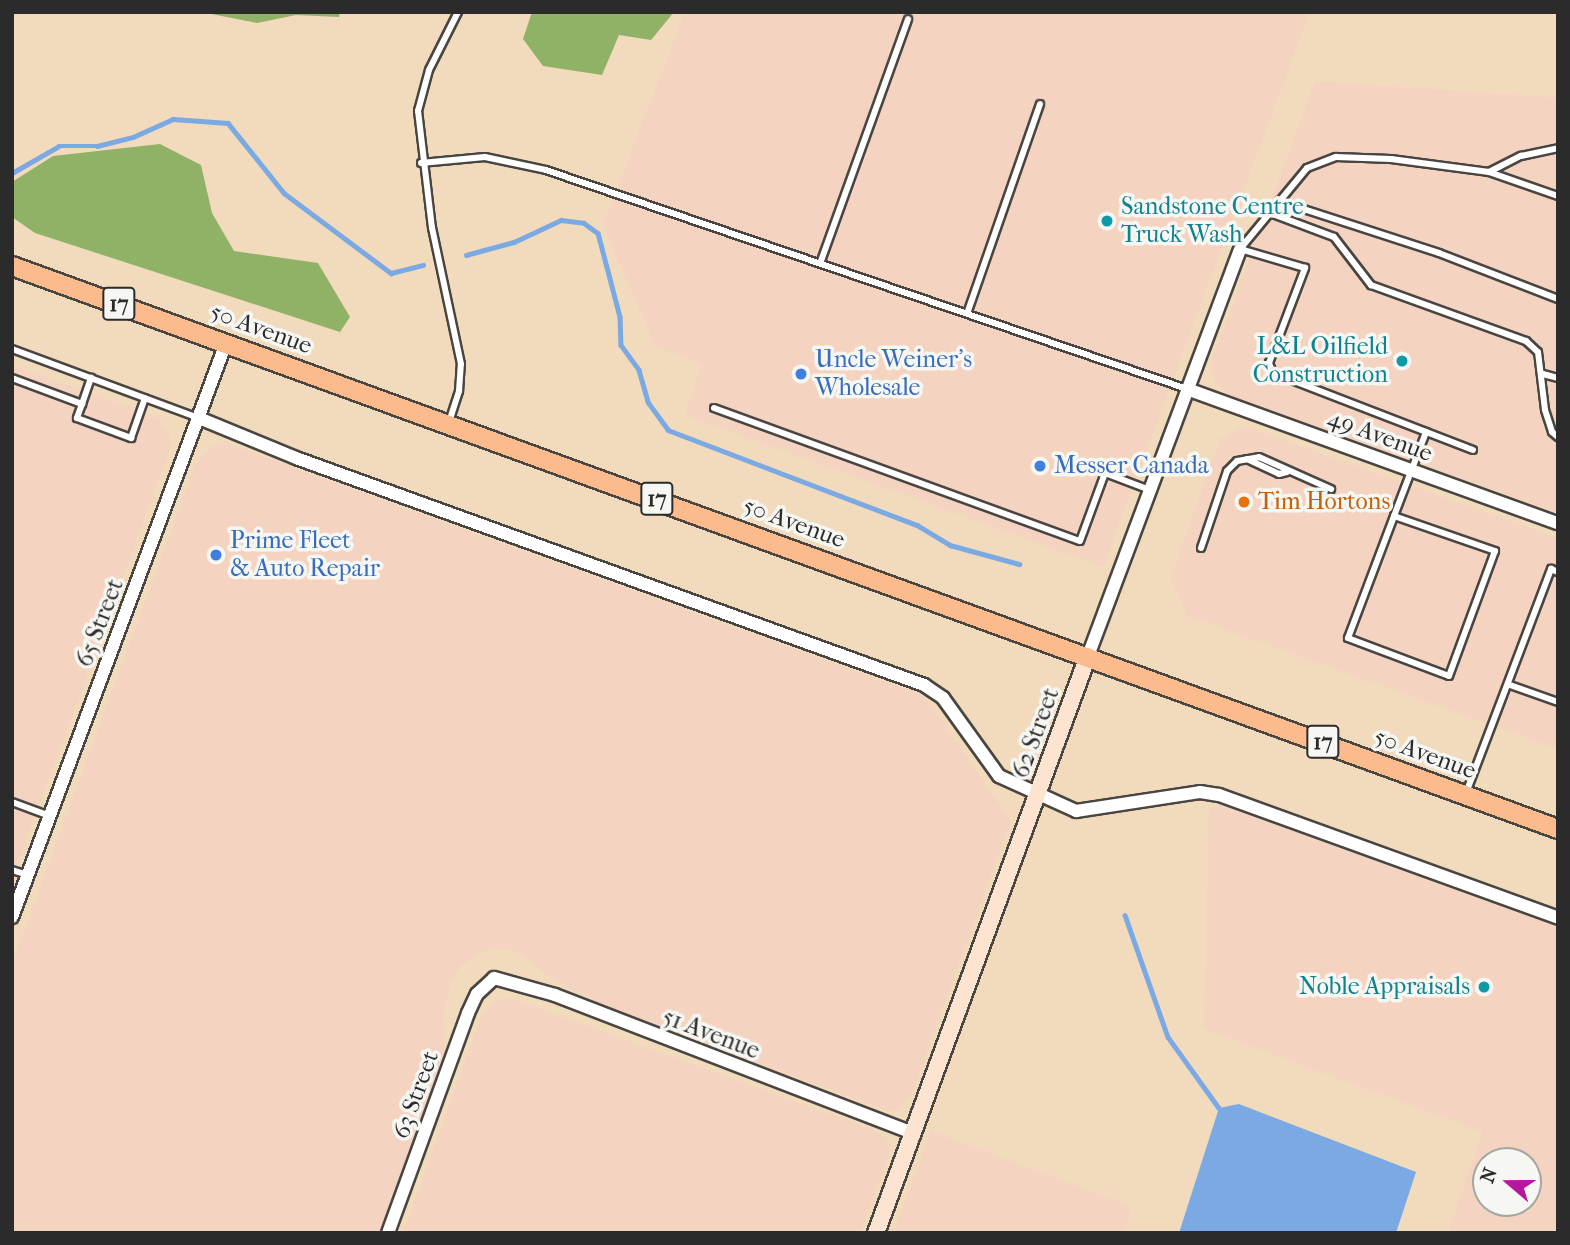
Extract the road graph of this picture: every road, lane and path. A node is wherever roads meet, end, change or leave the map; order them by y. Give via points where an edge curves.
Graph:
1 (458, 12) edge
2 (908, 19) dead end
3 (1040, 104) dead end
4 (1558, 148) edge
5 (421, 163) junction
6 (1489, 172) junction
7 (1558, 196) edge
8 (1279, 201) junction
9 (1269, 213) junction
10 (1240, 250) junction
11 (821, 261) junction
12 (12, 266) edge
13 (1558, 299) edge
14 (968, 311) junction
15 (226, 343) junction
16 (12, 349) edge
17 (1543, 374) junction
18 (12, 378) edge
19 (91, 378) junction
20 (1558, 378) edge
21 (1187, 389) junction
22 (145, 398) junction
23 (82, 404) junction
24 (714, 408) dead end
25 (199, 418) junction
26 (448, 423) junction
27 (1426, 432) junction
28 (1558, 437) edge
29 (1474, 450) dead end
30 (1411, 470) junction
31 (1331, 489) dead end
32 (1150, 490) junction
33 (1394, 516) junction
34 (1558, 523) edge
35 (1201, 548) dead end
36 (1558, 572) edge
37 (1088, 656) junction
38 (1510, 685) junction
39 (1558, 702) edge
40 (1465, 795) junction
41 (1037, 796) junction
42 (12, 802) edge
43 (50, 816) junction
44 (1558, 829) edge
45 (12, 870) edge
46 (28, 876) junction
47 (12, 918) edge
48 (1558, 918) edge
49 (494, 978) joint
50 (912, 1133) junction
51 (388, 1233) edge
52 (876, 1233) edge

1 - 5 lane via 422,92 418,111
2 - 11 lane
3 - 14 lane
4 - 6 lane via 1521,156
5 - 11 lane via 473,157 519,162
5 - 26 lane via 461,364 459,391
6 - 7 lane
6 - 8 lane via 1336,157 1307,168
8 - 9 lane
8 - 13 lane via 1439,253
9 - 10 lane
9 - 17 lane via 1334,237 1371,285 1525,341 1538,352
10 - 21 street, 62 Street
10 - 27 lane via 1305,268 1269,363 1273,373
11 - 14 lane
12 - 15 main road, 50 Avenue / 17
14 - 21 lane
15 - 25 street, 65 Street
15 - 26 main road, 50 Avenue / 17
16 - 19 lane
17 - 20 lane
17 - 28 lane via 1545,410
18 - 23 lane
19 - 22 lane
19 - 23 lane
21 - 30 street, 49 Avenue
21 - 32 street, 62 Street
22 - 23 lane via 131,438 77,418
22 - 25 lane
24 - 32 lane via 1080,541 1105,473
25 - 41 street via 308,463 924,685 943,698 990,767 1009,784
25 - 43 street, 65 Street
26 - 37 main road, 50 Avenue / 17
27 - 29 lane
27 - 30 lane
30 - 33 lane
30 - 34 street, 49 Avenue
31 - 35 lane via 1259,457 1247,459 1227,471
32 - 37 street, 62 Street
33 - 33 lane via 1348,638 1449,676 1495,551
36 - 38 lane via 1551,569
37 - 40 main road, 50 Avenue / 17
37 - 41 main road, 62 Street
38 - 39 lane
38 - 40 lane
40 - 44 main road, 50 Avenue / 17
41 - 48 street via 1076,811 1200,792 1219,794
41 - 50 main road, 62 Street
42 - 43 lane
43 - 46 street, 65 Street
45 - 46 lane
46 - 47 street, 65 Street
49 - 50 street, 51 Avenue via 555,995
49 - 51 street, 63 Street via 477,994 468,1013
50 - 52 main road, 62 Street

